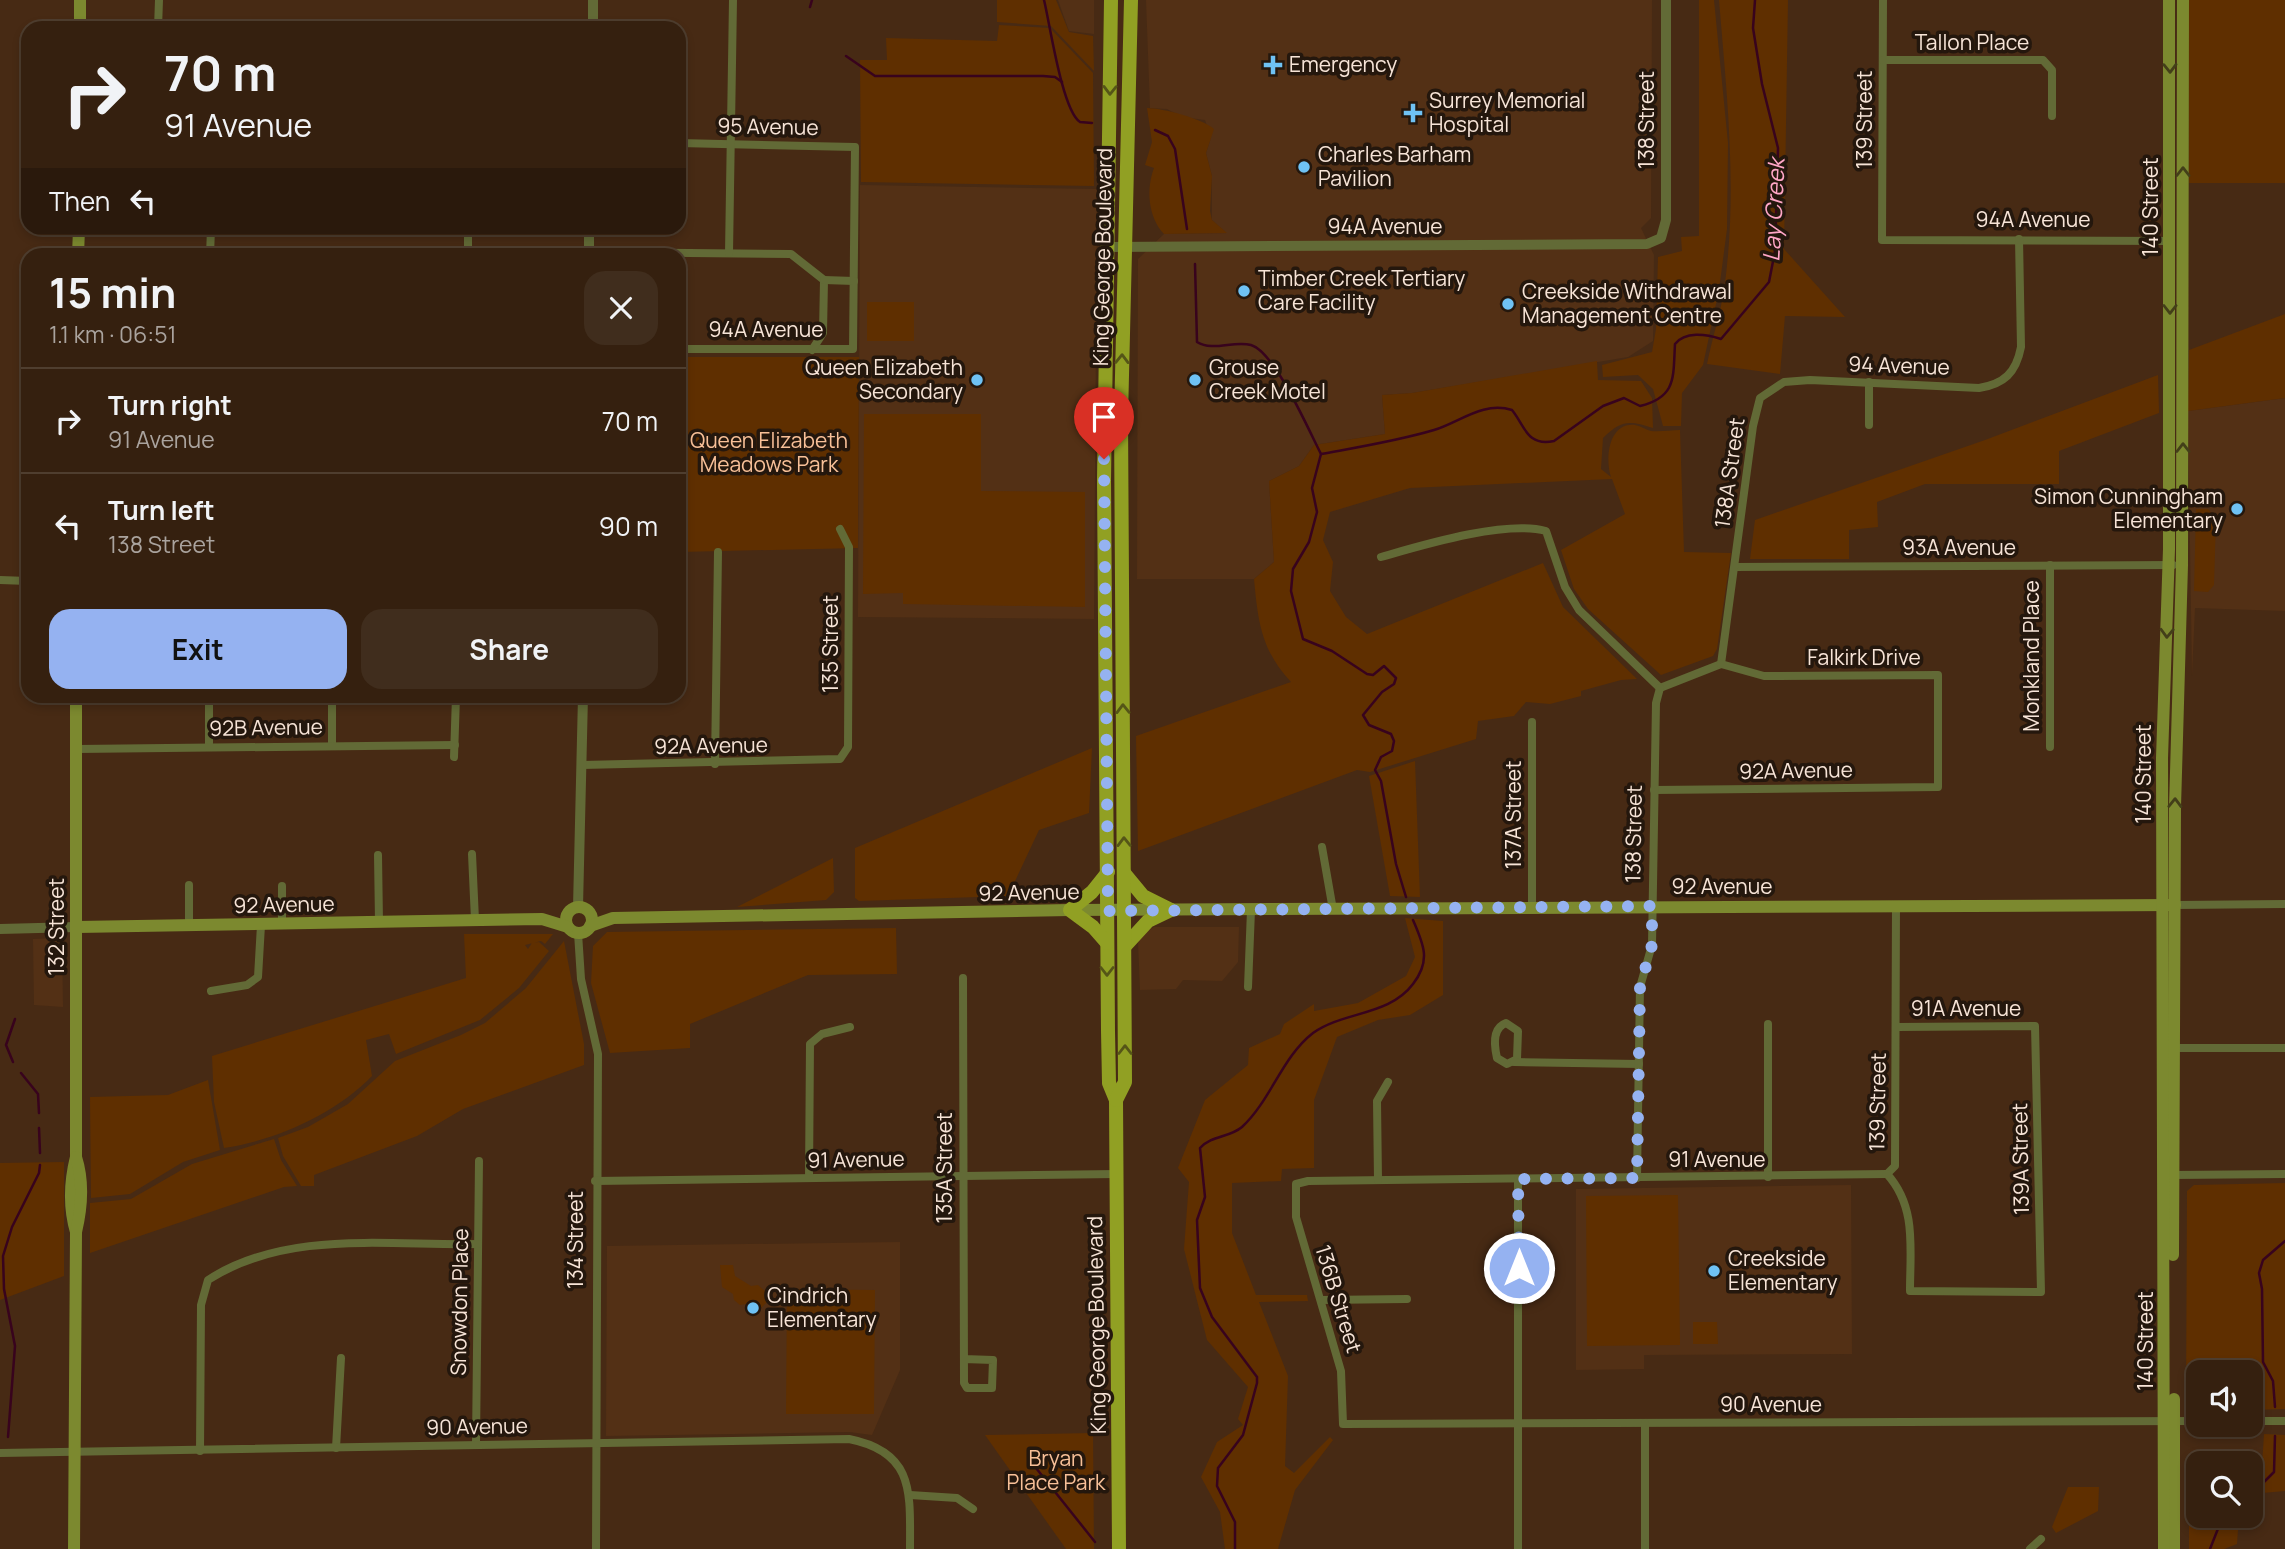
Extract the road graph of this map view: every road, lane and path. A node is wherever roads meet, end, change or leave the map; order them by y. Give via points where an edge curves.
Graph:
1 (80, 0) edge
2 (159, 0) edge
3 (593, 0) edge
4 (733, 0) edge
5 (1111, 0) edge
6 (1131, 0) edge
7 (1666, 0) edge
8 (1883, 0) edge
9 (2169, 0) edge
10 (2183, 0) edge
11 (80, 21) edge
12 (158, 21) edge
13 (593, 21) edge
14 (1883, 60) junction
15 (2052, 116) dead end
16 (686, 143) edge
17 (732, 144) junction
18 (1661, 238) joint
19 (2020, 239) junction
20 (1882, 240) joint
21 (2177, 241) junction
22 (1107, 247) junction
23 (1125, 248) junction
24 (686, 253) edge
25 (729, 253) junction
26 (824, 280) junction
27 (854, 281) junction
28 (686, 349) edge
29 (812, 350) junction
30 (1869, 382) junction
31 (1770, 389) joint
32 (1869, 425) dead end
33 (840, 529) dead end
34 (718, 552) dead end
35 (1381, 557) dead end
36 (2050, 565) junction
37 (2175, 565) junction
38 (1735, 567) junction
39 (0, 580) edge
40 (21, 581) edge
41 (1721, 664) junction
42 (1660, 688) junction
43 (76, 703) edge
44 (209, 703) edge
45 (332, 703) edge
46 (456, 703) edge
47 (583, 703) edge
48 (1532, 722) dead end
49 (332, 744) junction
50 (455, 745) junction
51 (209, 746) junction
52 (2050, 747) dead end
53 (77, 749) junction
54 (454, 757) dead end
55 (840, 760) joint
56 (715, 764) junction
57 (582, 765) junction
58 (1938, 787) joint
59 (1654, 790) junction
60 (1322, 847) dead end
61 (472, 854) dead end
62 (378, 855) dead end
63 (1108, 872) junction
64 (1124, 873) junction
65 (189, 885) dead end
66 (282, 886) dead end
67 (2285, 904) edge
68 (1896, 905) junction
69 (2169, 905) junction
70 (1652, 906) junction
71 (1532, 908) junction
72 (1070, 910) junction
73 (1251, 910) junction
74 (1333, 910) junction
75 (578, 911) junction
76 (1108, 911) junction
77 (1125, 911) junction
78 (1171, 911) junction
79 (613, 918) junction
80 (542, 919) junction
81 (475, 920) junction
82 (379, 922) junction
83 (282, 924) junction
84 (189, 925) junction
85 (261, 925) junction
86 (77, 927) junction
87 (578, 928) junction
88 (0, 929) edge
89 (1107, 943) junction
90 (1125, 946) junction
91 (963, 978) dead end
92 (1248, 987) dead end
93 (211, 992) dead end
94 (1768, 1024) dead end
95 (2035, 1026) joint
96 (850, 1027) dead end
97 (1897, 1027) junction
98 (2174, 1048) junction
99 (2285, 1048) edge
100 (1514, 1062) junction
101 (1639, 1064) junction
102 (1388, 1082) dead end
103 (1116, 1100) junction
104 (2162, 1120) junction
105 (479, 1161) dead end
106 (1117, 1174) junction
107 (1887, 1174) junction
108 (2285, 1174) edge
109 (962, 1175) junction
110 (2173, 1175) junction
111 (1768, 1177) junction
112 (809, 1178) junction
113 (1637, 1178) junction
114 (1518, 1179) junction
115 (1378, 1180) junction
116 (596, 1181) junction
117 (1296, 1184) joint
118 (478, 1244) junction
119 (1910, 1291) joint
120 (1407, 1299) dead end
121 (1321, 1300) junction
122 (341, 1358) dead end
123 (964, 1359) junction
124 (2170, 1422) junction
125 (2186, 1422) edge
126 (2263, 1422) edge
127 (2285, 1422) edge
128 (1645, 1423) junction
129 (1343, 1424) joint
130 (1519, 1424) junction
131 (596, 1442) junction
132 (476, 1444) junction
133 (336, 1448) junction
134 (200, 1451) junction
135 (0, 1453) edge
136 (75, 1453) junction
137 (910, 1495) junction
138 (973, 1508) dead end
139 (2042, 1539) dead end
140 (74, 1549) edge
141 (596, 1549) edge
142 (910, 1549) edge
143 (1119, 1549) edge
144 (1518, 1549) edge
145 (1645, 1549) edge
146 (2030, 1549) edge
147 (2164, 1549) edge
148 (2174, 1549) edge

1 - 11 main road
2 - 12 street
3 - 13 street
4 - 17 street
5 -> 22 main road, King George Boulevard
6 - 23 main road, King George Boulevard
7 - 18 street, 138 Street via 1666,220
8 - 14 street, 139 Street
9 -> 21 main road, 140 Street
21 -> 10 main road, 140 Street
14 - 15 street, Tallon Place via 2043,61 2053,70
14 - 20 street, 139 Street
16 - 17 street, 95 Avenue
17 - 25 street
17 - 27 street, 95 Avenue via 855,147
18 - 23 street, 94A Avenue via 1647,244
19 - 20 street, 94A Avenue
19 - 21 street, 94A Avenue
19 - 30 street, 94 Avenue via 2021,347 2018,363 2004,380 1987,386
21 - 37 main road, 140 Street
22 - 23 street, 94A Avenue
22 - 63 main road, King George Boulevard
64 -> 23 main road, King George Boulevard via 1121,470
24 - 25 street
25 - 26 street via 791,254
26 - 27 street
26 - 29 street via 823,333
27 - 29 street, 94A Avenue via 853,349
28 - 29 street, 94A Avenue
30 - 31 street, 94 Avenue via 1810,380 1784,382
30 - 32 street
31 - 38 street, 138A Street via 1760,398 1753,426
33 - 55 street, 135 Street via 849,547 848,747
34 - 56 street
35 - 42 street via 1461,537 1529,527 1546,531 1565,587 1579,610
36 - 37 street, 93A Avenue
36 - 38 street, 93A Avenue
36 - 52 street, Monkland Place
37 - 69 main road, 140 Street
38 - 41 street, 138A Street
39 - 40 street
41 - 42 street
41 - 58 street, Falkirk Drive via 1764,676 1938,675
42 - 59 street, 138 Street
43 - 53 main road, 132 Street
44 - 51 street
45 - 49 street
46 - 50 street
47 - 57 street
48 - 71 street, 137A Street
49 - 50 street, 92B Avenue
49 - 51 street, 92B Avenue
50 - 54 street
51 - 53 street, 92B Avenue
53 - 86 main road, 132 Street
55 - 56 street, 92A Avenue
56 - 57 street, 92A Avenue
57 - 75 street
58 - 59 street, 92A Avenue
59 - 70 street, 138 Street
60 - 74 street
61 - 81 street
62 - 82 street
63 - 72 main road
63 - 76 main road, King George Boulevard
64 - 77 main road, King George Boulevard
64 - 78 main road via 1143,896
65 - 84 street
66 - 83 street
67 - 69 street, 92 Avenue
68 - 69 main road, 92 Avenue
68 - 70 main road, 92 Avenue
68 - 97 street, 139 Street
69 - 98 main road, 140 Street
69 - 104 main road, 140 Street
70 - 71 main road, 92 Avenue
70 - 101 street, 138 Street via 1652,945 1640,987
71 - 74 main road, 92 Avenue
72 - 76 main road, 92 Avenue
72 - 79 main road, 92 Avenue
72 - 89 main road
73 - 74 main road, 92 Avenue
73 - 78 main road, 92 Avenue
73 - 92 street
75 - 79 main road
75 - 80 main road
75 - 87 main road
75 - 87 main road
76 - 77 main road, 92 Avenue
76 - 89 main road, King George Boulevard
77 - 78 main road, 92 Avenue
77 - 90 main road, King George Boulevard
78 - 90 main road via 1148,921
79 - 87 main road
80 - 81 main road, 92 Avenue
80 - 87 main road, 92 Avenue
81 - 82 main road, 92 Avenue
82 - 83 main road, 92 Avenue
83 - 85 main road, 92 Avenue
84 - 85 main road, 92 Avenue
84 - 86 main road, 92 Avenue
85 - 93 street via 258,977 247,985
86 - 88 street, 92 Avenue
86 - 136 main road, 132 Street via 76,1157 81,1174 76,1233
87 - 116 street, 134 Street via 581,979 598,1054
89 -> 103 main road, King George Boulevard via 1109,1083
103 -> 90 main road, King George Boulevard via 1125,1082
91 - 109 street, 135A Street
94 - 111 street
95 - 97 street, 91A Avenue
95 - 119 street, 139A Street via 2041,1292
96 - 112 street via 822,1034 810,1044
97 - 107 street, 139 Street via 1895,1166
98 - 99 street
98 - 110 main road, 140 Street
100 - 100 street via 1519,1052 1518,1031 1503,1024 1495,1033 1495,1054 1503,1063
100 - 101 street
101 - 113 street, 138 Street
102 - 115 street via 1377,1101
103 - 106 main road, King George Boulevard
104 - 110 main road via 2167,1131 2167,1170
104 - 124 main road, 140 Street
105 - 118 street, Snowdon Place
106 - 109 street, 91 Avenue
106 - 143 main road, King George Boulevard
107 - 111 street, 91 Avenue
107 - 119 street, 139 Street via 1908,1209
108 - 110 street
109 - 112 street, 91 Avenue
109 - 123 street, 135A Street
110 - 124 main road, 140 Street
111 - 113 street, 91 Avenue
112 - 116 street, 91 Avenue
113 - 114 street, 91 Avenue
114 - 115 street, 91 Avenue
114 - 130 street
115 - 117 street, 91 Avenue
116 - 131 street, 134 Street
117 - 121 street, 136B Street via 1296,1217
118 - 132 street, Snowdon Place
118 - 134 street via 300,1245 246,1261 208,1280 201,1305
120 - 121 street
121 - 129 street, 136B Street via 1341,1371
122 - 133 street
123 - 123 street, 135A Street via 993,1360 992,1388 965,1386
124 - 125 street, 90 Avenue
124 - 128 street, 90 Avenue
124 - 147 main road, 140 Street
124 - 148 main road, 140 Street
126 - 127 street
128 - 130 street, 90 Avenue
128 - 145 street
129 - 130 street, 90 Avenue
130 - 144 street
131 - 132 street, 90 Avenue
131 - 137 street, 90 Avenue via 849,1439 878,1447 899,1466
131 - 141 street, 134 Street
132 - 133 street, 90 Avenue
133 - 134 street, 90 Avenue
134 - 136 street, 90 Avenue
135 - 136 street, 90 Avenue
136 - 140 main road, 132 Street
137 - 138 street via 957,1499
137 - 142 street
139 - 146 street

